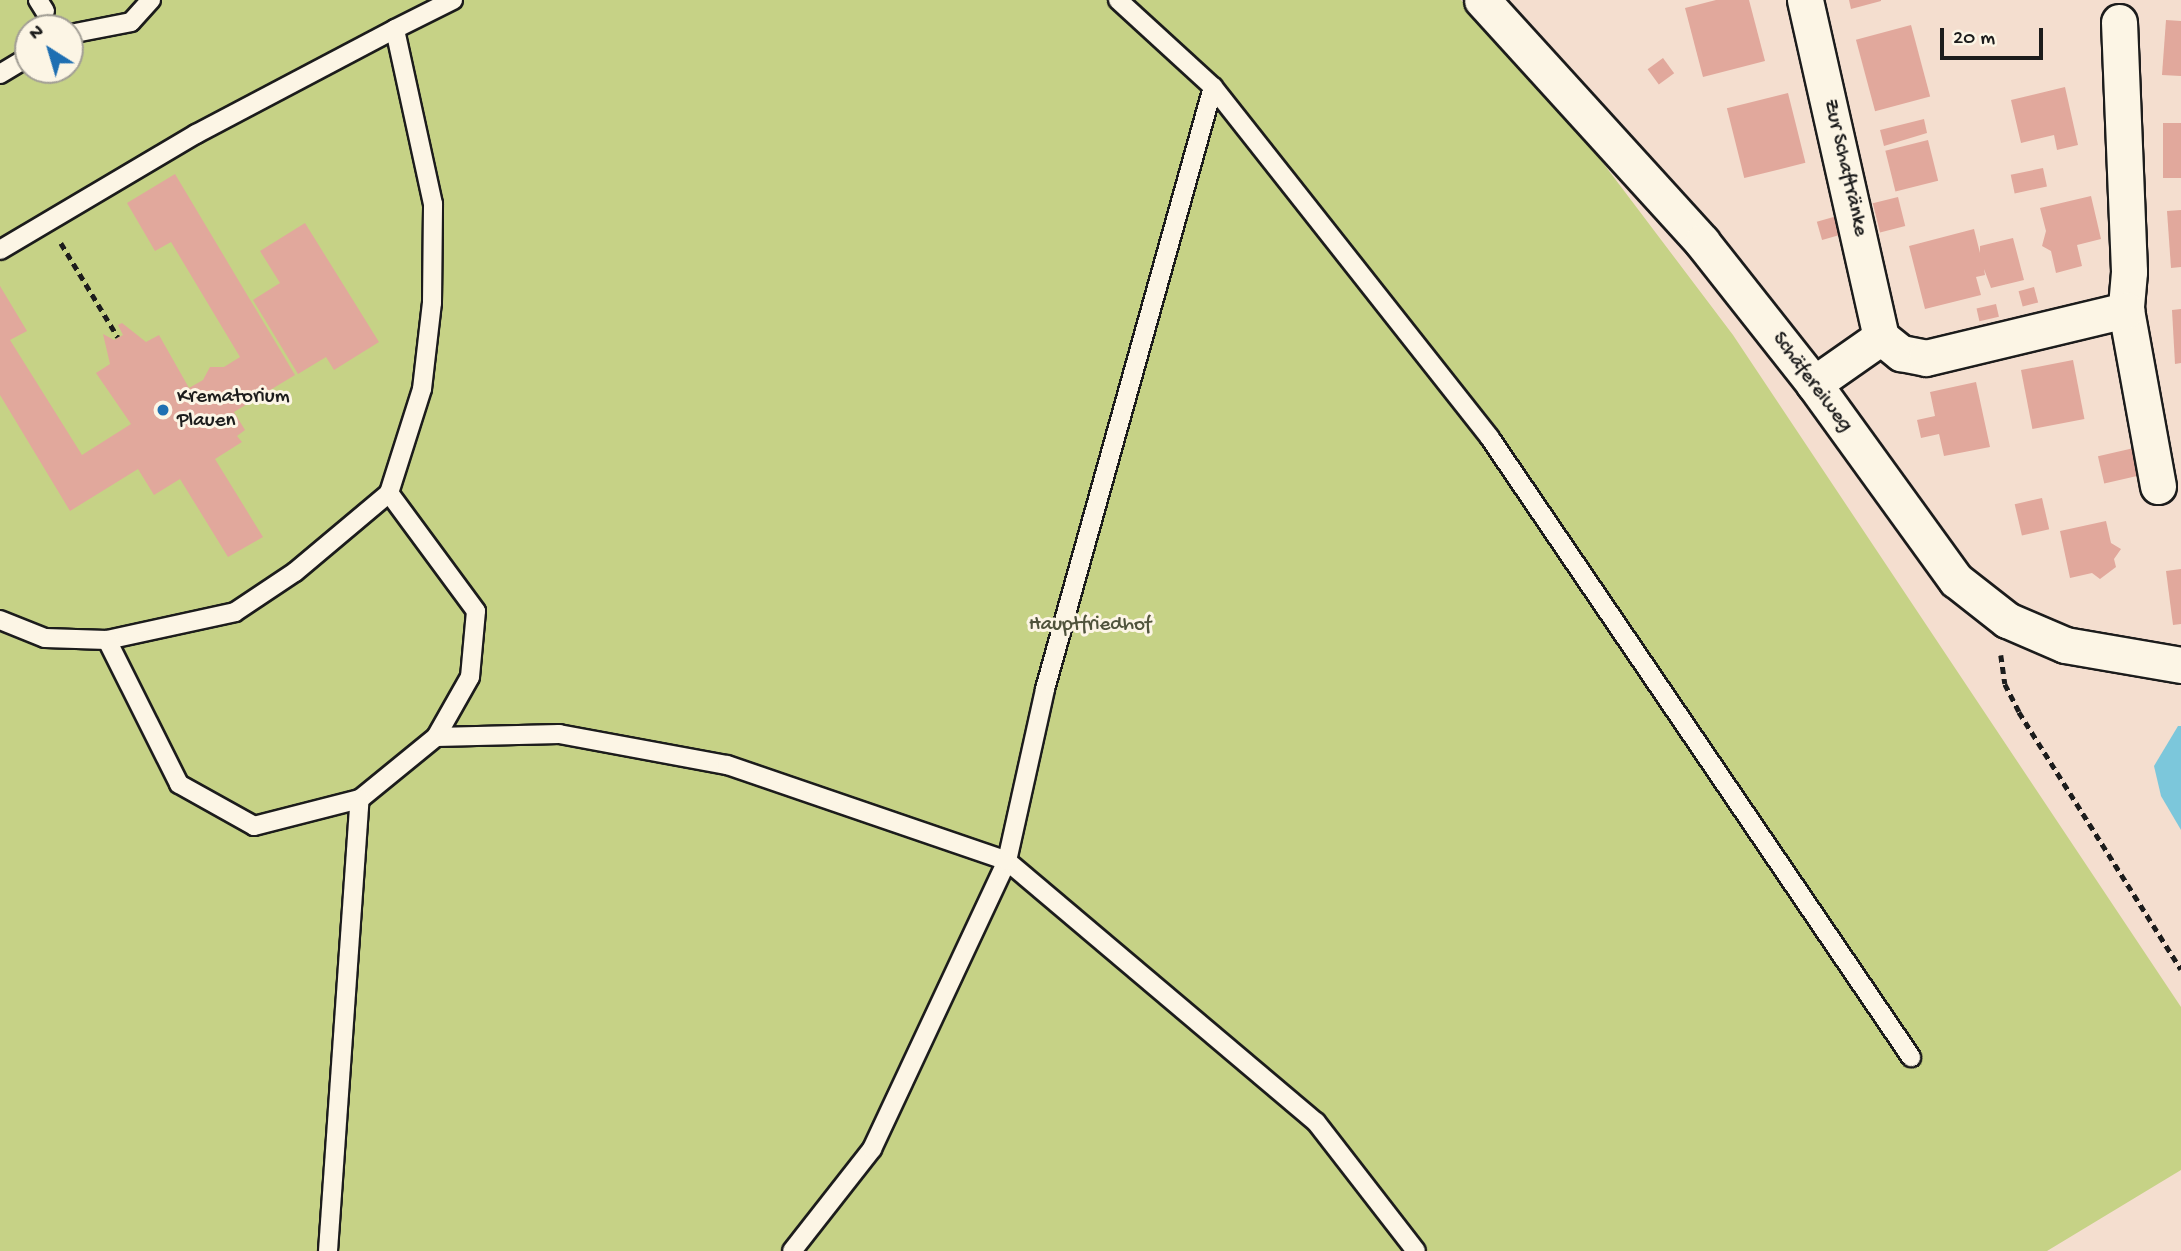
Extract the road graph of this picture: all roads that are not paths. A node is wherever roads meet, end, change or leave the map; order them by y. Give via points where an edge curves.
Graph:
1 (151, 0) edge
2 (453, 0) edge
3 (1118, 0) edge
4 (1805, 0) edge
5 (1492, 4) edge
6 (2119, 22) dead end
7 (395, 29) junction
8 (84, 31) edge
9 (1213, 87) junction
10 (0, 250) edge
11 (2126, 310) junction
12 (1881, 337) junction
13 (1814, 384) junction
14 (2158, 485) dead end
15 (389, 493) junction
16 (0, 620) edge
17 (107, 640) junction
18 (2181, 665) edge
19 (436, 737) junction
20 (360, 799) junction
21 (1007, 861) junction
22 (1910, 1057) dead end
23 (328, 1251) edge
24 (792, 1251) edge
25 (1416, 1251) edge

1 - 8 lane via 131,22
2 - 7 lane
3 - 9 lane
4 - 12 street, Zur Schaftränke
5 - 13 street, Schäfereiweg via 1702,242
6 - 11 street via 2129,272
7 - 10 lane via 196,134
7 - 15 lane via 433,204 432,291 422,389
9 - 21 lane via 1045,689
9 - 22 lane via 1490,438
11 - 12 street via 1926,358 1901,353
11 - 14 street
12 - 13 street
13 - 18 street, Schäfereiweg via 1956,580 2007,620 2065,645
15 - 17 lane via 295,572 235,612
15 - 19 lane via 477,611 470,677
16 - 17 lane via 45,638
17 - 20 lane via 179,784 254,826
19 - 20 lane
19 - 21 lane via 559,734 727,765
20 - 23 lane
21 - 24 lane via 872,1149
21 - 25 lane via 1316,1122

